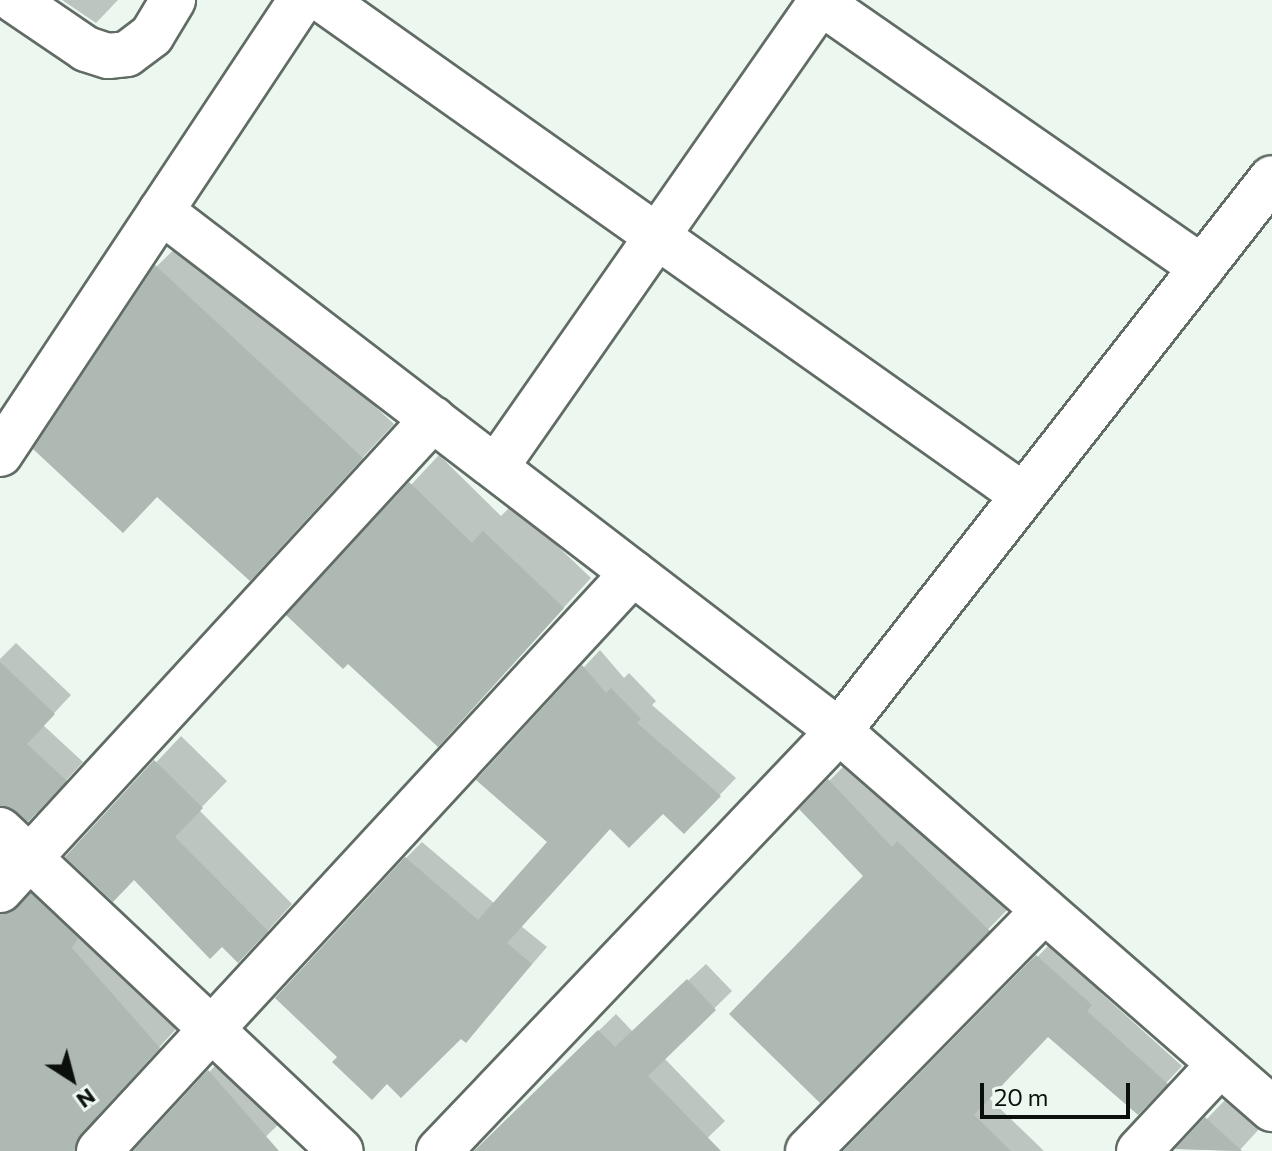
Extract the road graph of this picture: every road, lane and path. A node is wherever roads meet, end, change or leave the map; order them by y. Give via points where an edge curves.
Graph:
1 (14, 0) edge
2 (173, 0) edge
3 (301, 0) edge
4 (323, 0) edge
5 (820, 1) edge
6 (1272, 178) edge
7 (161, 211) junction
8 (657, 236) junction
9 (1202, 268) junction
10 (433, 419) junction
11 (0, 454) edge
12 (496, 467) junction
13 (1023, 495) junction
14 (633, 573) junction
15 (839, 731) junction
16 (15, 844) edge
17 (0, 890) edge
18 (1044, 911) junction
19 (212, 1029) junction
20 (1220, 1064) junction
21 (1272, 1109) edge
22 (99, 1151) edge
23 (341, 1151) edge
24 (439, 1151) edge
25 (808, 1151) edge
26 (1139, 1151) edge

1 - 2 street via 86,49 108,56 127,54 152,35
3 - 7 street
4 - 8 street
5 - 8 street
5 - 9 street
6 - 9 street
7 - 10 street
7 - 11 street
8 - 12 street
8 - 13 street
9 - 13 street
10 - 12 street
10 - 16 street
12 - 14 street
13 - 15 street
14 - 15 street
14 - 19 street
15 - 18 street
15 - 24 street
16 - 17 street
16 - 19 street
18 - 20 street
18 - 25 street
19 - 22 street
19 - 23 street
20 - 21 street
20 - 26 street

